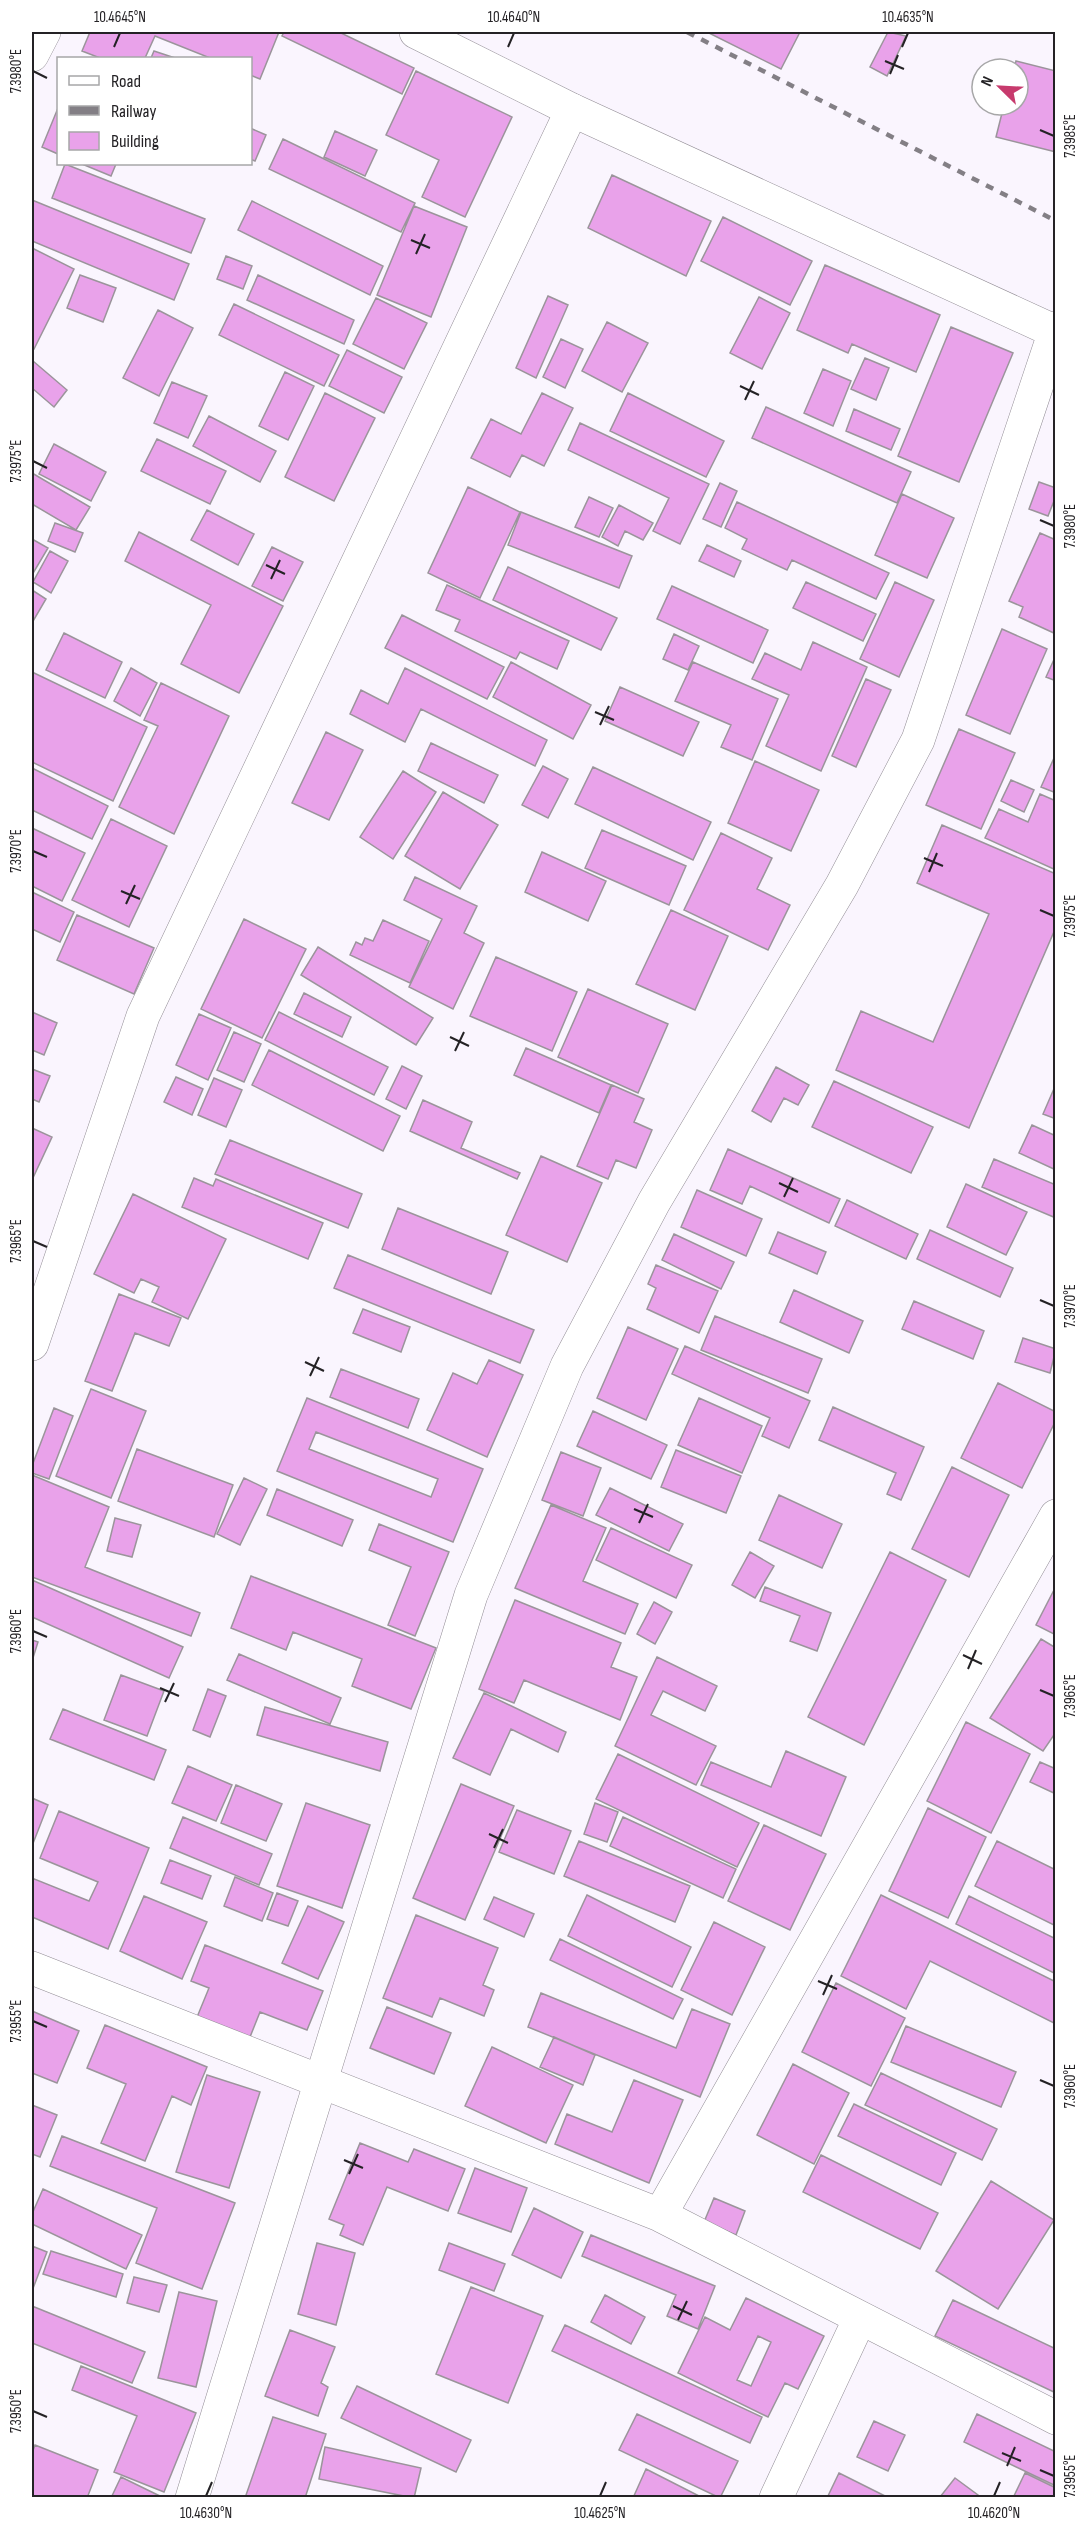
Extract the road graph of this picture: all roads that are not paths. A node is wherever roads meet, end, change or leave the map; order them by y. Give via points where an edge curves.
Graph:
1 (44, 32) edge
2 (416, 32) edge
3 (32, 55) edge
4 (572, 110) junction
5 (1055, 330) edge
6 (32, 1344) edge
7 (1056, 1516) edge
8 (32, 1968) edge
9 (320, 2083) junction
10 (660, 2216) junction
11 (860, 2318) junction
12 (1056, 2418) edge
13 (192, 2498) edge
14 (776, 2498) edge

1 - 3 street
2 - 4 street
4 - 5 street
4 - 6 street via 143,1016
5 - 9 street via 918,740 842,885 654,1202 567,1366 471,1595
7 - 10 street
8 - 9 street
9 - 10 street
9 - 13 street
10 - 11 street
11 - 12 street
11 - 14 street

